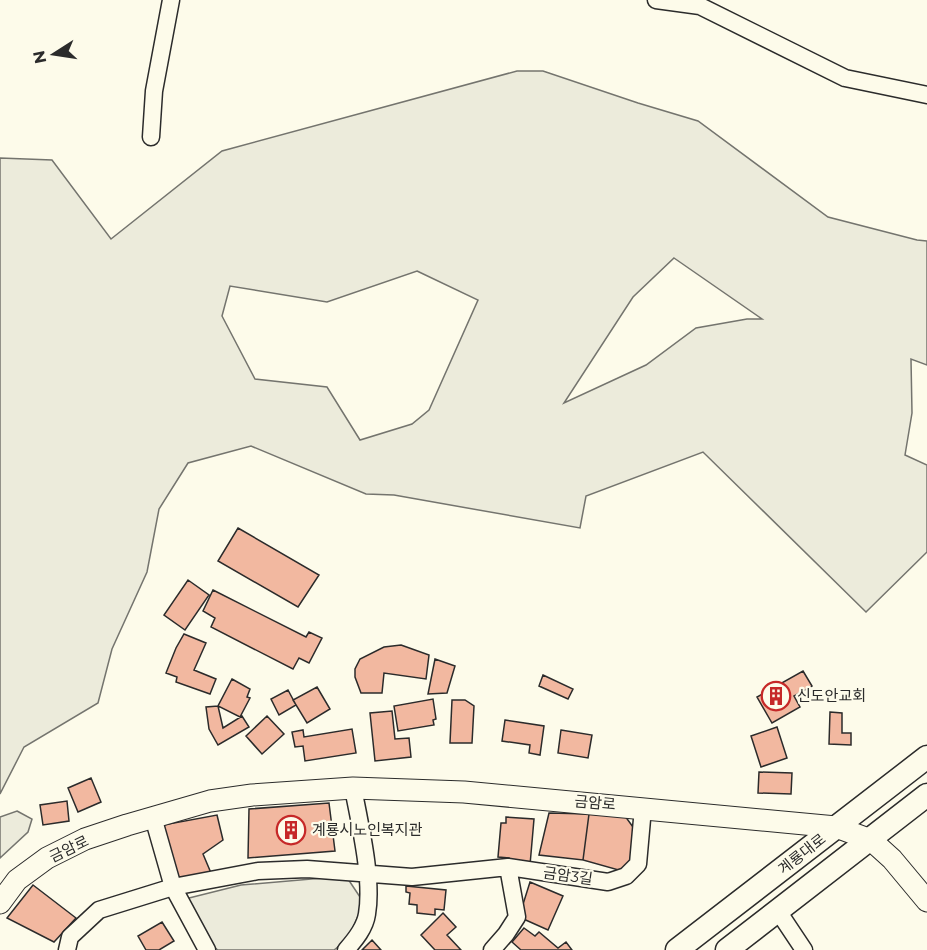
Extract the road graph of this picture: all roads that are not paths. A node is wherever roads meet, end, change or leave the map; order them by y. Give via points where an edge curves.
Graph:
1 (171, 0) edge
2 (656, 0) edge
3 (927, 95) edge
4 (152, 137) dead end
5 (927, 757) edge
6 (353, 788) junction
7 (927, 795) edge
8 (643, 808) junction
9 (153, 817) junction
10 (836, 827) junction
11 (871, 840) junction
12 (508, 867) junction
13 (368, 873) junction
14 (173, 887) junction
15 (927, 901) edge
16 (0, 903) edge
17 (778, 911) junction
18 (67, 950) edge
19 (207, 950) edge
20 (346, 950) edge
21 (492, 950) edge
22 (677, 950) edge
23 (728, 950) edge
24 (804, 950) edge

1 - 4 street via 154,91
2 - 3 street via 700,6 845,78
5 - 10 main road, 계룡대로
6 - 8 street, 금암로 via 464,792
6 - 9 street, 금암로 via 220,799
6 - 13 street
7 - 11 main road, 계룡대로
8 - 10 street, 금암로
8 - 12 street, 금암3길 via 638,864 626,876 608,882
9 - 14 street
9 - 16 street, 금암로 via 85,839 47,858 17,880
10 - 11 street, 금암로
10 - 22 main road, 계룡대로
11 - 15 street
11 - 17 main road, 계룡대로
12 - 13 street, 금암3길 via 412,877
12 - 21 street via 517,917
13 - 14 street, 금암3길 via 258,871
13 - 20 street via 367,915 357,939
14 - 18 street via 99,910 70,937
14 - 19 street
17 - 23 main road, 계룡대로
17 - 24 street

